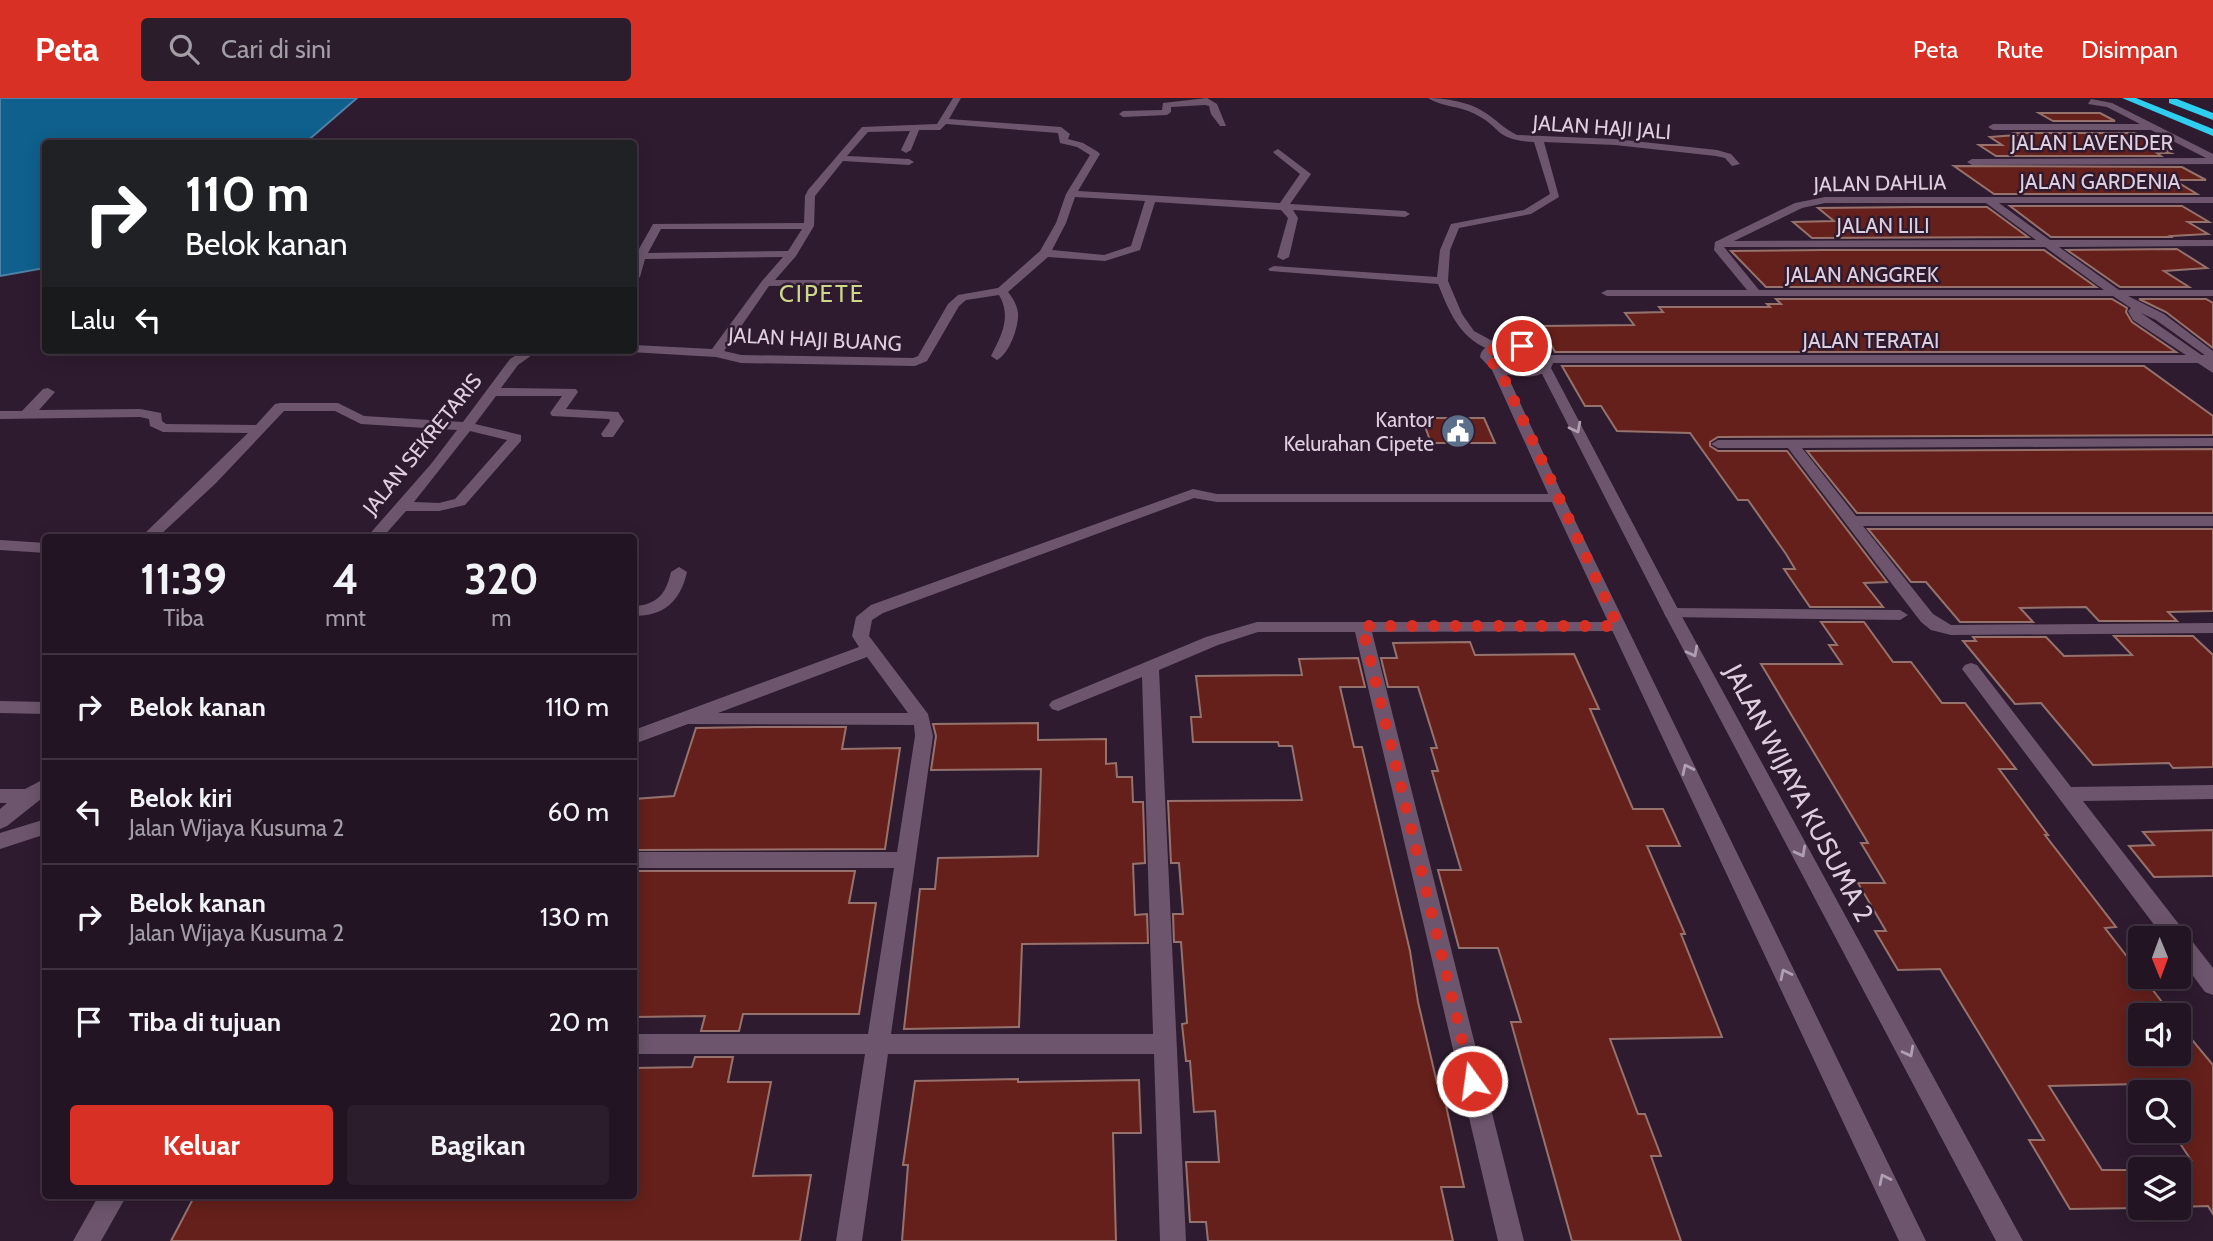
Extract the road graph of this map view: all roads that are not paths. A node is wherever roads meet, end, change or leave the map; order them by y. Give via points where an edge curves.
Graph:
1 (957, 98) edge
2 (1432, 98) edge
3 (2127, 98) edge
4 (2165, 98) edge
5 (2174, 98) edge
6 (1204, 100) edge
7 (2091, 102) dead end
8 (1123, 114) dead end
9 (2213, 117) edge
10 (945, 121) junction
11 (1223, 124) dead end
12 (1993, 127) dead end
13 (2152, 127) junction
14 (915, 129) junction
15 (2213, 133) edge
16 (1538, 139) junction
17 (906, 150) dead end
18 (1278, 152) dead end
19 (838, 158) junction
20 (2213, 159) edge
21 (909, 162) dead end
22 (1972, 162) dead end
23 (1735, 164) dead end
24 (1071, 194) junction
25 (1151, 198) junction
26 (1987, 200) junction
27 (2213, 200) edge
28 (1284, 206) junction
29 (1405, 214) dead end
30 (809, 226) junction
31 (2213, 243) edge
32 (1719, 244) junction
33 (2048, 244) junction
34 (1045, 253) junction
35 (792, 254) junction
36 (641, 256) junction
37 (1283, 257) dead end
38 (637, 268) edge
39 (1274, 269) dead end
40 (1442, 281) junction
41 (766, 283) junction
42 (856, 283) dead end
43 (1002, 291) junction
44 (1607, 293) dead end
45 (1756, 293) junction
46 (2213, 293) edge
47 (2116, 294) junction
48 (2131, 304) junction
49 (1494, 347) junction
50 (637, 349) edge
51 (716, 353) junction
52 (527, 354) edge
53 (997, 356) dead end
54 (2213, 358) edge
55 (2195, 359) junction
56 (1546, 364) junction
57 (1499, 368) junction
58 (2213, 369) edge
59 (48, 392) dead end
60 (493, 392) junction
61 (0, 415) edge
62 (25, 415) junction
63 (467, 426) junction
64 (257, 429) junction
65 (608, 434) dead end
66 (2213, 442) edge
67 (1718, 444) dead end
68 (1792, 444) junction
69 (1557, 498) junction
70 (405, 506) junction
71 (1852, 521) junction
72 (2213, 521) edge
73 (152, 534) edge
74 (379, 534) edge
75 (0, 545) edge
76 (42, 548) edge
77 (679, 572) dead end
78 (637, 610) edge
79 (1672, 613) junction
80 (1900, 615) dead end
81 (1362, 626) junction
82 (1618, 626) junction
83 (2213, 628) edge
84 (869, 650) junction
85 (1150, 668) junction
86 (1971, 669) dead end
87 (1058, 705) dead end
88 (0, 707) edge
89 (42, 708) edge
90 (680, 719) junction
91 (922, 719) junction
92 (637, 736) edge
93 (42, 787) edge
94 (2213, 792) edge
95 (2064, 794) junction
96 (0, 796) edge
97 (28, 796) junction
98 (0, 821) edge
99 (42, 828) edge
100 (0, 841) edge
101 (637, 860) edge
102 (905, 860) junction
103 (2167, 926) edge
104 (2191, 957) edge
105 (2213, 985) edge
106 (880, 1043) junction
107 (637, 1044) edge
108 (1164, 1044) junction
109 (112, 1199) edge
110 (86, 1241) edge
111 (849, 1241) edge
112 (1173, 1241) edge
113 (1511, 1241) edge
114 (1913, 1241) edge
115 (2010, 1241) edge

1 - 10 street
2 - 16 street, JALAN HAJI JALI via 1479,112 1507,136
3 - 15 highway
4 - 9 highway
5 - 9 highway
6 - 8 street via 1167,105 1167,112
6 - 11 street via 1213,104
7 - 13 street via 2109,105
10 - 14 street via 936,128
10 - 24 street via 1064,132 1063,141 1095,154
12 - 13 street
13 - 20 street
14 - 17 street
14 - 19 street via 865,129
16 - 23 street, JALAN HAJI JALI via 1717,153
16 - 40 street via 1555,195 1527,212 1455,226 1445,250
18 - 28 street via 1306,174
19 - 21 street
19 - 30 street via 810,196
20 - 22 street, JALAN LAVENDER
24 - 25 street
24 - 34 street
25 - 28 street
25 - 34 street via 1136,248 1105,258
26 - 27 street, JALAN GARDENIA
26 - 32 street, JALAN DAHLIA via 1812,201
26 - 33 street
28 - 29 street
28 - 37 street via 1293,218
30 - 35 street
30 - 36 street via 657,226
31 - 33 street, JALAN LILI
32 - 33 street, JALAN LILI
32 - 45 street via 1718,250
33 - 47 street
34 - 43 street
35 - 36 street
35 - 41 street
36 - 38 street
39 - 40 street
40 - 49 street via 1470,334
41 - 42 street
41 - 51 street
43 - 51 street, JALAN HAJI BUANG via 962,297 923,358 915,362 763,360
43 - 53 street via 1012,303 1013,318
44 - 45 street, JALAN ANGGREK
45 - 47 street, JALAN ANGGREK
46 - 47 street, JALAN ANGGREK
47 - 48 street
48 - 54 street via 2160,317
48 - 55 street via 2137,317
49 - 56 street via 1530,348
49 - 57 street via 1486,357
50 - 51 street
52 - 60 street, JALAN SEKRETARIS via 514,362
54 - 55 street, JALAN TERATAI
55 - 56 street, JALAN TERATAI
55 - 58 street
56 - 57 street via 1539,371 1519,373
56 -> 79 street, JALAN WIJAYA KUSUMA 2
57 - 69 street
59 - 62 street
60 - 63 street, JALAN SEKRETARIS
60 - 65 street via 571,392 557,413 613,415 617,421
61 - 62 street
62 - 64 street via 140,413 156,416 155,423 163,428
63 - 64 street via 361,420 338,407 280,407
63 - 70 street, JALAN SEKRETARIS
63 - 70 street via 517,440 460,502
64 - 73 street
66 - 68 street
67 - 68 street
68 - 71 street
69 - 82 street
69 - 84 street via 1217,498 1193,492 877,610 864,617 860,627
70 - 74 street, JALAN SEKRETARIS
71 - 72 street
71 - 83 street via 1937,626 1951,630
75 - 76 street
77 - 78 street via 675,592 665,604
79 - 80 street
79 -> 115 street, JALAN WIJAYA KUSUMA 2
81 - 82 street
81 - 85 street via 1257,627
81 - 113 street
114 -> 82 street
84 - 90 street
84 - 91 street
85 - 87 street
85 - 108 street
86 - 95 street
88 - 89 street
90 - 91 street
90 - 92 street
91 - 102 street via 924,736
93 - 97 street
94 - 95 street
95 - 103 street
96 - 97 street
97 - 98 street
99 - 100 street
101 - 102 street
102 - 106 street
104 - 105 street
106 - 107 street
106 - 108 street
106 - 111 street
108 - 112 street
109 - 110 street

